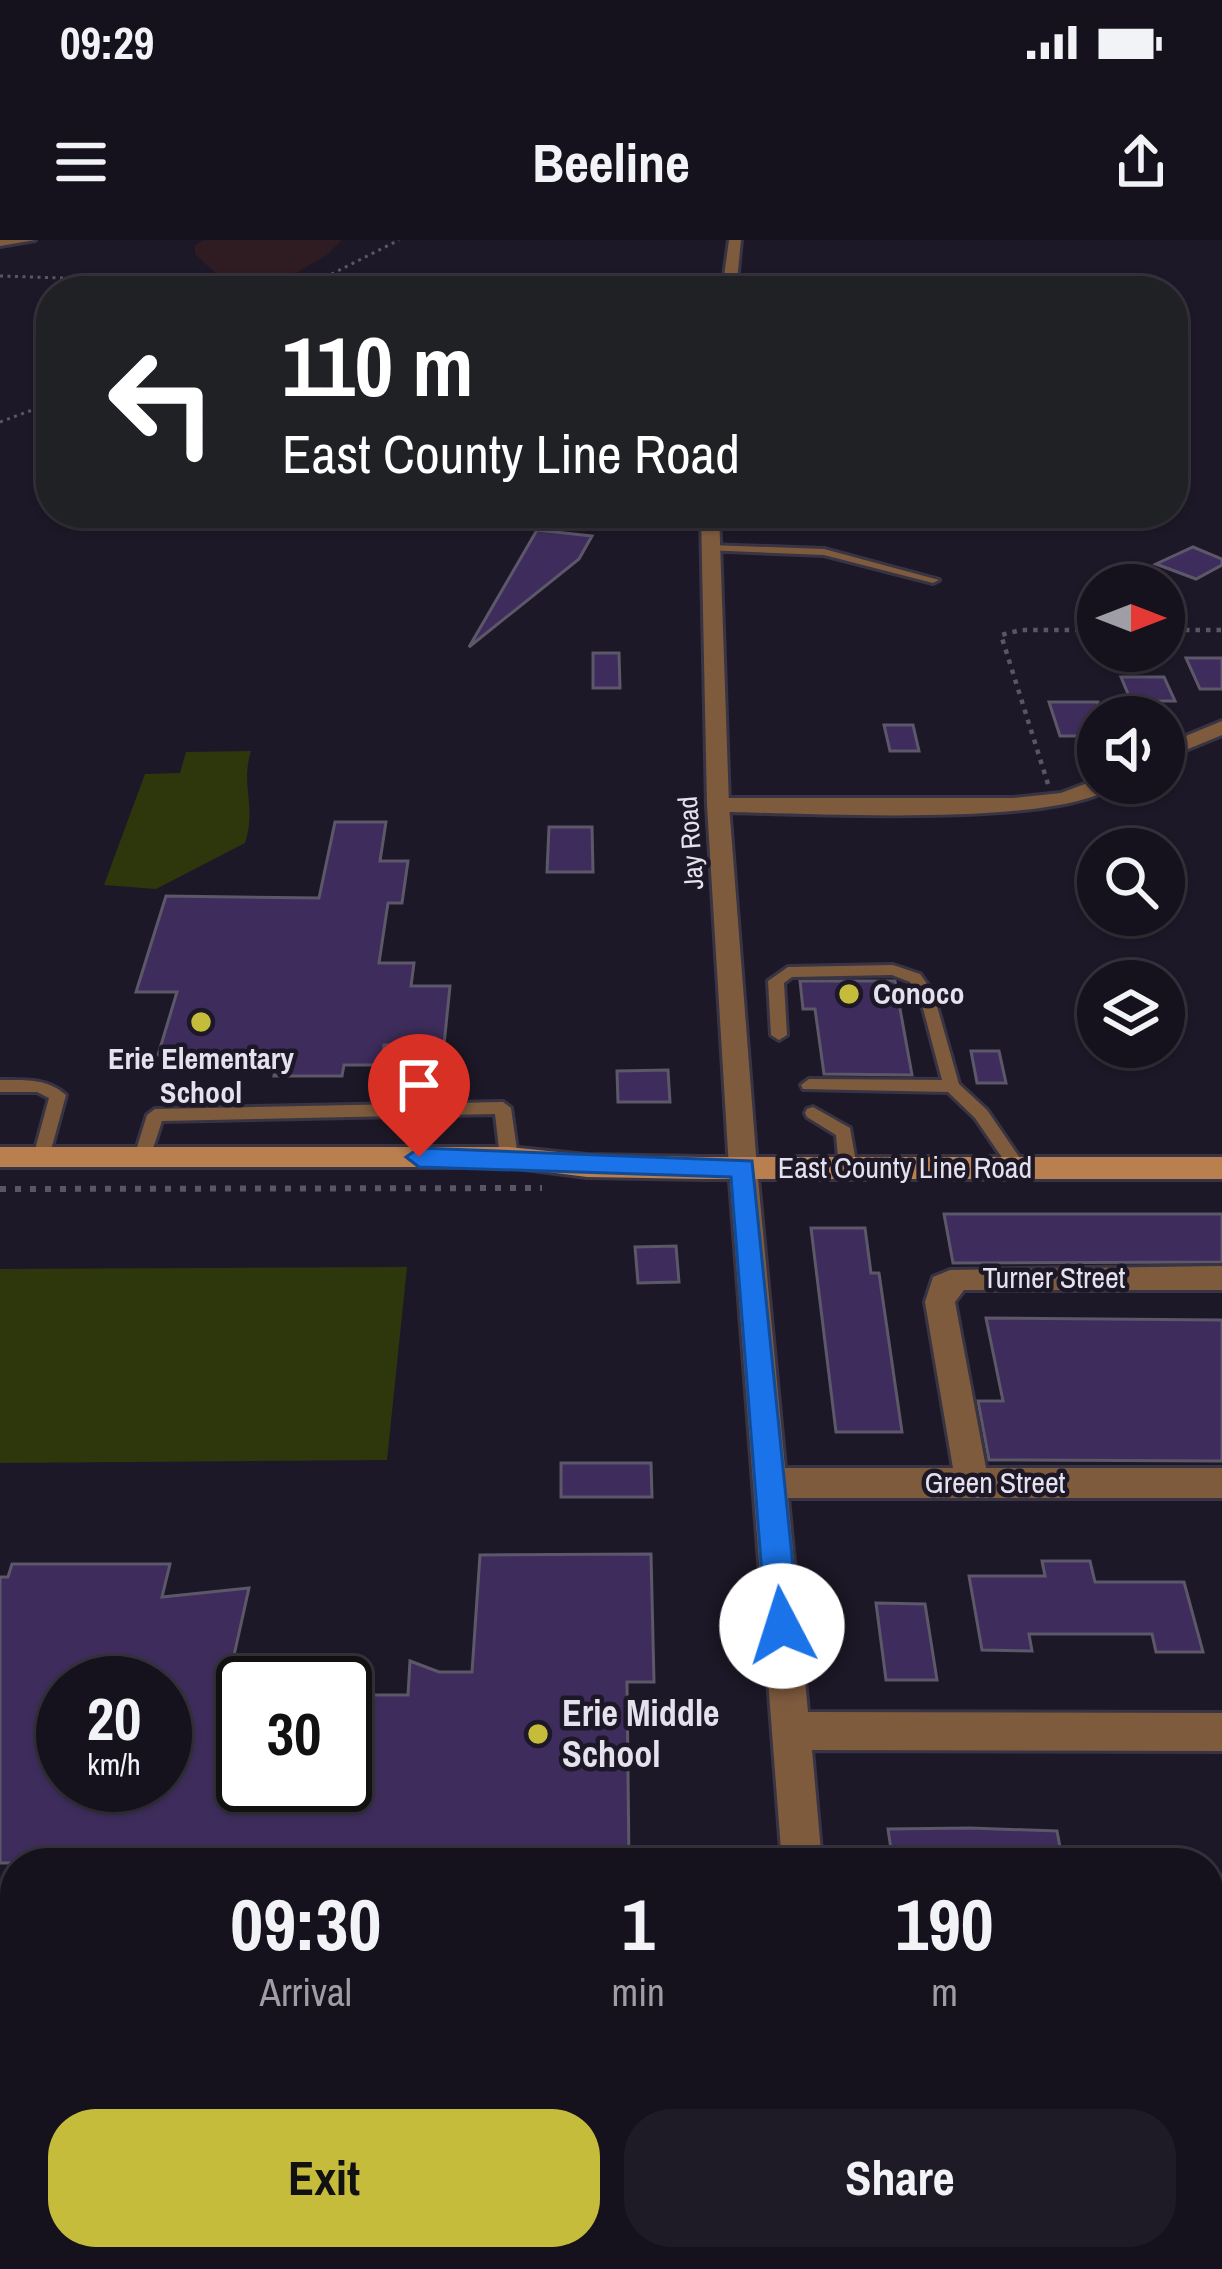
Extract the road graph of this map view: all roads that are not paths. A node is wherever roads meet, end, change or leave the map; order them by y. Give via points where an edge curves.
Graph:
1 (735, 240) edge
2 (28, 241) edge
3 (0, 242) edge
4 (731, 276) edge
5 (710, 528) edge
6 (709, 548) junction
7 (933, 580) dead end
8 (1222, 727) edge
9 (1185, 744) edge
10 (1077, 795) edge
11 (718, 805) junction
12 (779, 1035) dead end
13 (809, 1085) dead end
14 (0, 1086) edge
15 (952, 1086) junction
16 (813, 1113) dead end
17 (0, 1157) edge
18 (42, 1157) junction
19 (143, 1157) junction
20 (509, 1157) junction
21 (587, 1166) junction
22 (743, 1168) junction
23 (848, 1168) junction
24 (1018, 1168) junction
25 (1222, 1168) edge
26 (0, 1177) edge
27 (1222, 1278) edge
28 (972, 1483) junction
29 (1222, 1483) edge
30 (769, 1484) junction
31 (792, 1731) junction
32 (1222, 1732) edge
33 (801, 1848) edge

1 - 4 street
2 - 3 street
5 - 6 street, Jay Road
6 - 7 lane via 824,553
6 - 11 street, Jay Road
8 - 9 street
10 - 11 street via 1013,805
11 - 22 street, Jay Road
12 - 15 lane via 773,994 788,972 893,970 915,978 928,996
13 - 15 lane
14 - 18 lane via 58,1095
15 - 24 lane
16 - 23 lane via 844,1132
17 - 18 main road, East County Line Road
18 - 19 main road, East County Line Road
19 - 20 main road, East County Line Road
19 - 20 lane via 155,1114 503,1108
20 - 21 main road, East County Line Road
21 - 22 main road, East County Line Road
21 - 26 main road, East County Line Road via 509,1177
22 - 23 main road, East County Line Road
22 - 30 street, Jay Road
23 - 24 main road, East County Line Road
24 - 25 main road, East County Line Road
27 - 28 street, Turner Street via 962,1278 944,1286 940,1302
28 - 29 street, Green Street
28 - 30 street, Green Street
30 - 31 street, Jay Road
31 - 32 street
31 - 33 street, Jay Road

